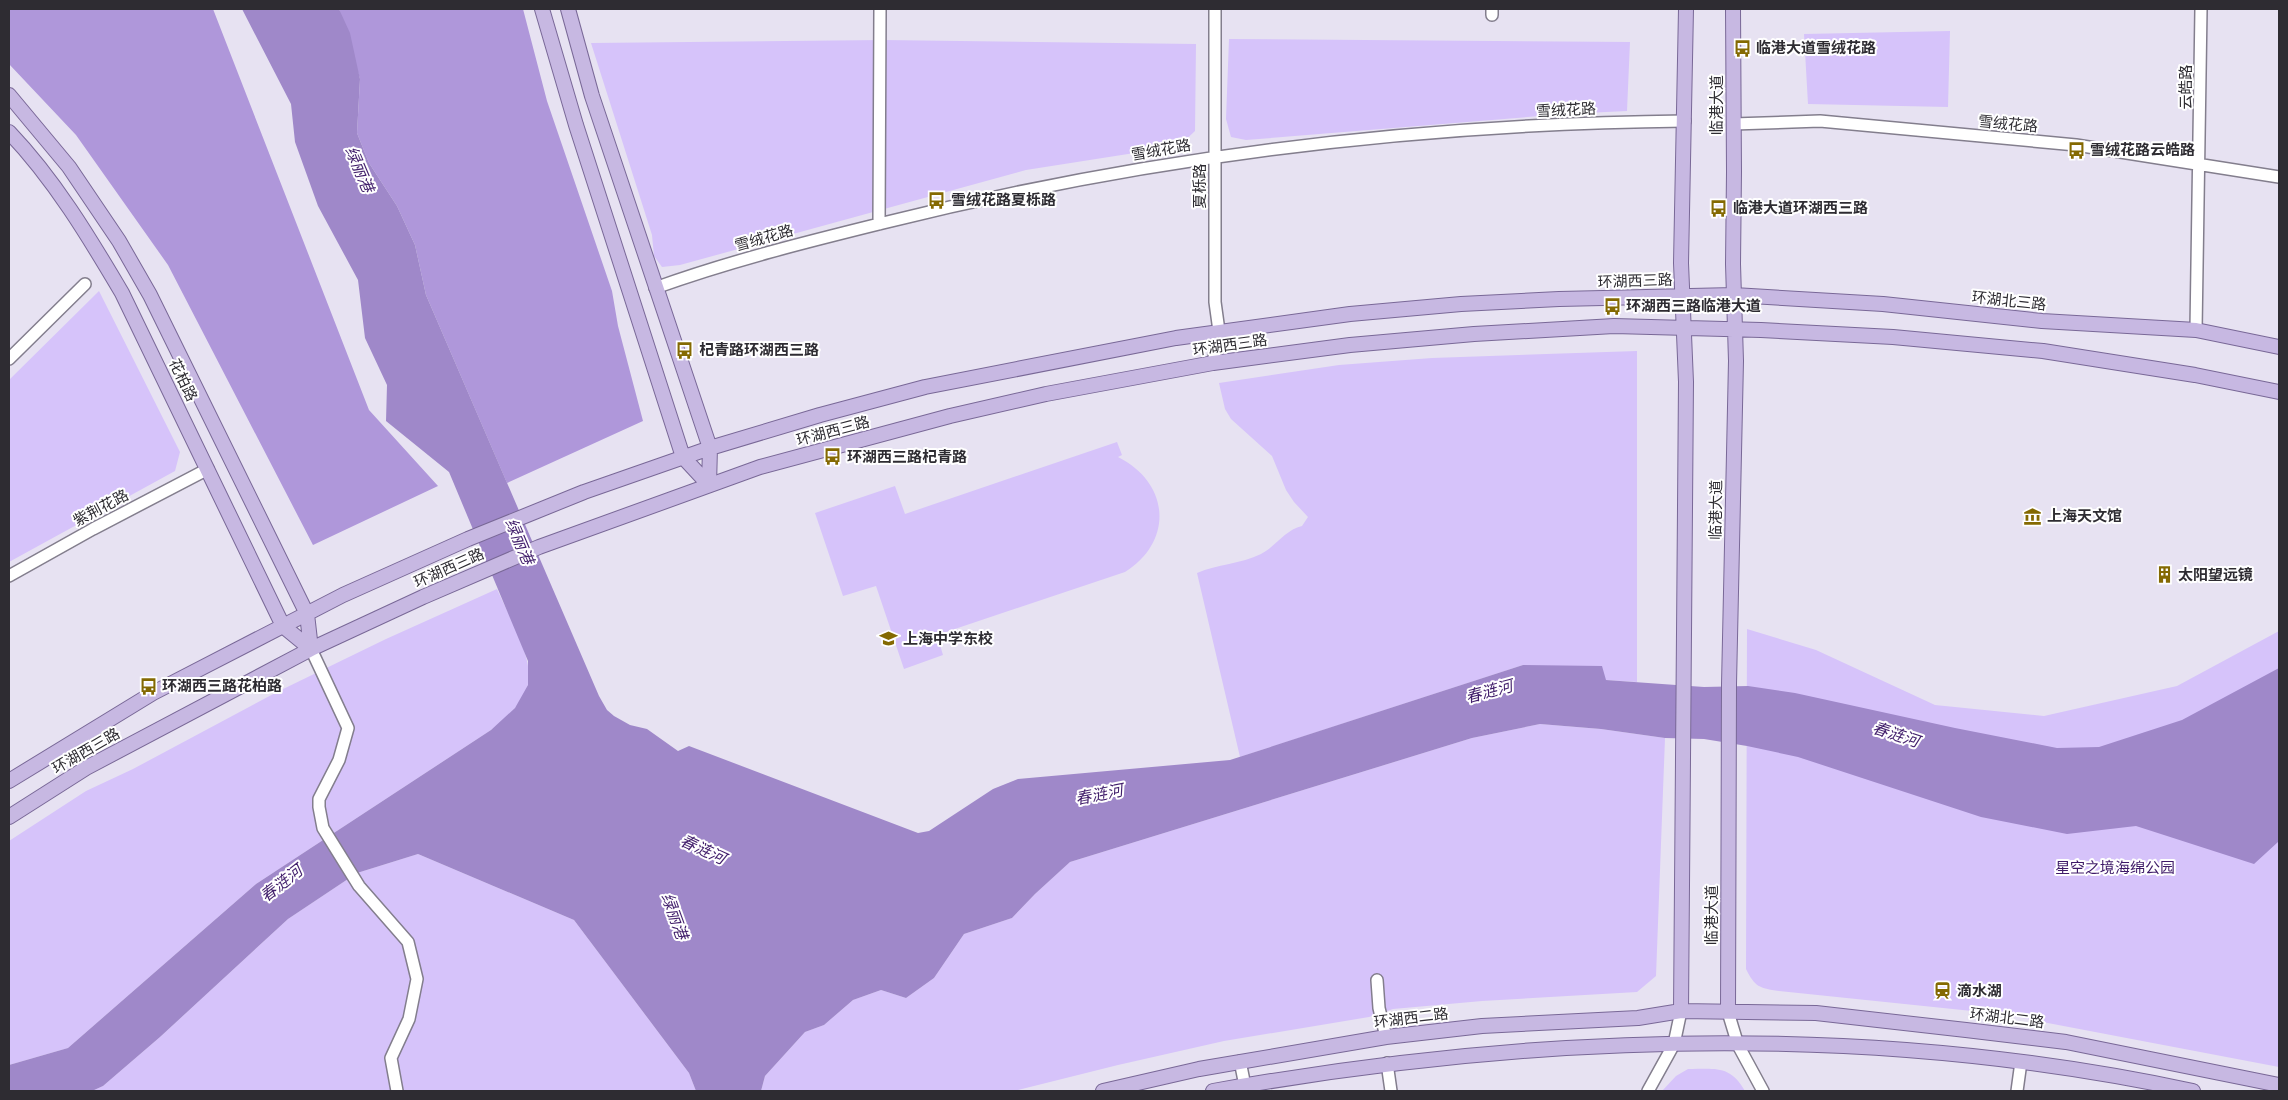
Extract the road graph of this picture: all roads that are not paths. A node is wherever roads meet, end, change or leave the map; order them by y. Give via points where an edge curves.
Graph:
1 (542, 9) edge
2 (568, 9) edge
3 (880, 9) edge
4 (1215, 9) edge
5 (1686, 9) edge
6 (1733, 9) edge
7 (2201, 9) edge
8 (9, 95) edge
9 (1685, 121) junction
10 (1733, 124) junction
11 (9, 132) edge
12 (1216, 156) junction
13 (2200, 164) junction
14 (2279, 177) edge
15 (879, 224) junction
16 (85, 284) dead end
17 (655, 288) junction
18 (1682, 295) junction
19 (1734, 295) junction
20 (1684, 327) junction
21 (1736, 329) junction
22 (2196, 330) junction
23 (1219, 331) junction
24 (2279, 347) edge
25 (9, 359) edge
26 (1213, 363) junction
27 (2279, 392) edge
28 (710, 448) junction
29 (683, 458) junction
30 (208, 469) junction
31 (709, 485) junction
32 (9, 576) edge
33 (307, 614) junction
34 (283, 626) junction
35 (311, 649) junction
36 (9, 781) edge
37 (9, 817) edge
38 (1377, 980) dead end
39 (1681, 1011) junction
40 (1728, 1012) junction
41 (1386, 1037) junction
42 (1674, 1044) junction
43 (1738, 1045) junction
44 (1240, 1062) junction
45 (2021, 1062) junction
46 (1387, 1063) junction
47 (2279, 1085) edge
48 (1246, 1088) edge
49 (397, 1091) edge
50 (1103, 1091) edge
51 (1213, 1091) edge
52 (1391, 1091) edge
53 (1648, 1091) edge
54 (1763, 1091) edge
55 (2017, 1091) edge
56 (2193, 1091) edge

1 - 29 main road
2 - 17 main road via 592,96
3 - 15 street
4 - 12 street, 夏栎路
5 - 9 main road, 临港大道
6 - 10 main road, 临港大道
7 - 13 street, 云皓路
8 - 33 main road, 花柏路 via 69,167 119,241 150,295
9 - 12 street, 雪绒花路 via 1581,124 1364,138
9 - 18 main road, 临港大道
10 - 13 street, 雪绒花路 via 1820,121 2076,145
10 - 19 main road, 临港大道
11 - 30 main road, 花柏路 via 59,195 102,259
12 - 15 street, 雪绒花路 via 1028,189
12 - 23 street, 夏栎路 via 1215,302
13 - 14 street, 雪绒花路
13 - 22 street, 云皓路
15 - 17 street, 雪绒花路 via 794,244
16 - 25 street
17 - 28 main road
18 - 19 main road, 环湖西三路
18 - 20 main road, 临港大道
18 - 23 main road, 环湖西三路 via 1461,304
19 - 21 main road, 临港大道
19 - 22 main road, 环湖北三路 via 1883,304 2042,321
20 - 21 main road, 环湖西三路
20 - 26 main road, 环湖西三路 via 1614,326 1474,334 1350,345
20 - 39 main road, 临港大道
21 - 27 main road via 2043,351
21 - 40 main road, 临港大道 via 1729,684
22 - 24 main road, 环湖北三路
23 - 26 street, 夏栎路
23 - 28 main road, 环湖西三路 via 925,387
26 - 31 main road, 环湖西三路 via 1046,394 950,416
28 - 29 main road, 环湖西三路
28 - 31 main road
29 - 31 main road
29 - 33 main road, 环湖西三路 via 468,539
30 - 32 street, 紫荆花路
30 - 34 main road, 花柏路
31 - 35 main road, 环湖西三路 via 482,570
33 - 34 main road, 环湖西三路
33 - 35 main road, 花柏路
34 - 35 main road, 花柏路
34 - 36 main road, 环湖西三路 via 153,694
35 - 37 main road, 环湖西三路 via 86,768
35 - 49 street via 348,728 339,760 319,799 323,828 359,886 408,942 417,979 409,1019 391,1058
38 - 41 street
39 - 40 main road, 环湖西二路
39 - 41 main road, 环湖西二路 via 1638,1018 1482,1026
39 - 42 street
40 - 43 street
40 - 47 main road, 环湖北二路 via 1816,1013 2066,1042
41 - 44 main road, 环湖西二路
42 - 43 main road
42 - 46 main road via 1603,1046
42 - 53 street
43 - 45 main road via 1779,1042 1871,1047
43 - 54 street
44 - 48 street
44 - 50 main road, 环湖西二路
45 - 55 street
45 - 56 main road
46 - 48 main road
46 - 52 street
48 - 51 main road

